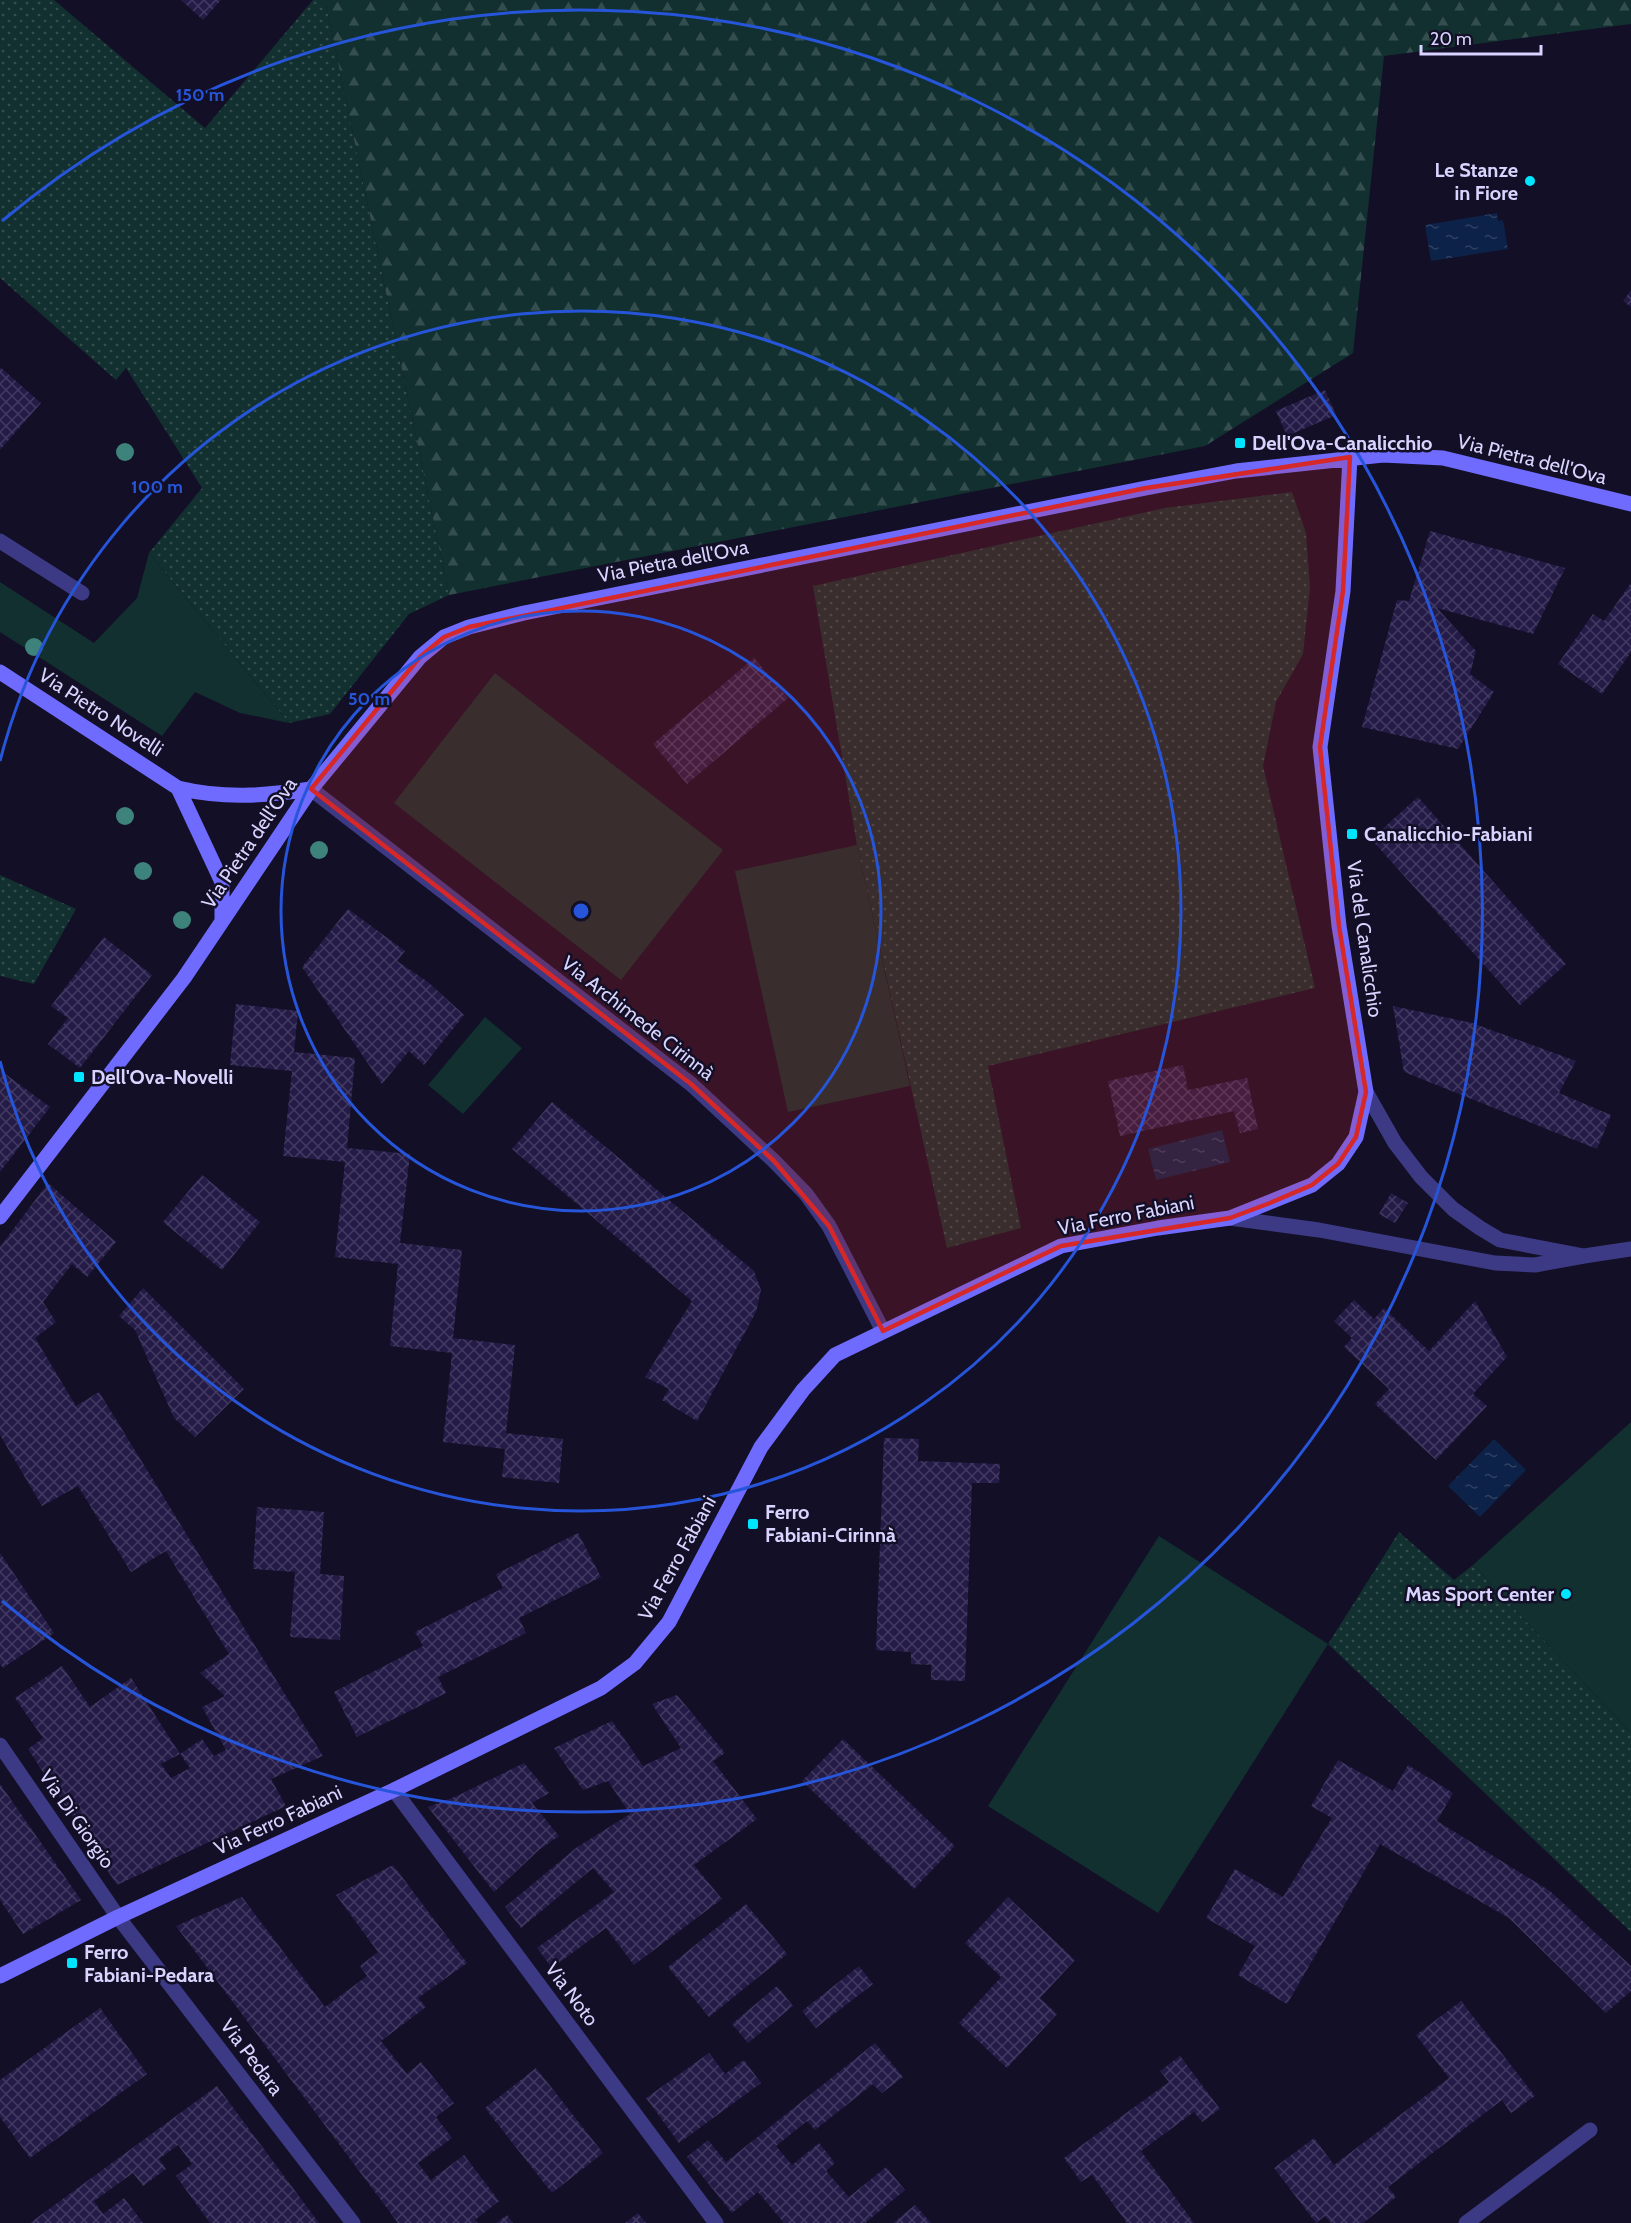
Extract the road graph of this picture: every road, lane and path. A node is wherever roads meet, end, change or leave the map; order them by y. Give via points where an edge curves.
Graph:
1 (1350, 457) junction
2 (1631, 504) edge
3 (0, 541) edge
4 (82, 593) dead end
5 (0, 672) edge
6 (178, 788) junction
7 (311, 789) junction
8 (222, 919) junction
9 (1366, 1092) junction
10 (0, 1217) edge
11 (1230, 1218) junction
12 (1631, 1249) edge
13 (1584, 1256) junction
14 (882, 1331) junction
15 (0, 1745) edge
16 (394, 1790) junction
17 (118, 1917) junction
18 (0, 1976) edge
19 (1590, 2130) dead end
20 (353, 2223) edge
21 (716, 2223) edge
22 (1466, 2223) edge

1 - 2 main road, Via Pietra dell'Ova via 1443,458
1 - 7 main road, Via Pietra dell'Ova via 1236,471 1146,488 469,627 444,637 420,657
1 - 9 main road, Via del Canalicchio via 1343,591 1320,747 1339,926
3 - 4 street
5 - 6 main road, Via Pietro Novelli
6 - 7 main road via 244,797
6 - 8 main road via 222,882
7 - 8 main road, Via Pietra dell'Ova
7 - 14 street, Via Archimede Cirinnà via 691,1084 774,1161 806,1194 829,1226
8 - 10 main road, Via Pietra dell'Ova via 184,978
9 - 11 main road, Via Ferro Fabiani via 1356,1137 1338,1164 1312,1185
9 - 13 street, Via del Canalicchio via 1395,1143 1421,1177 1454,1209 1500,1240
11 - 13 street via 1319,1230 1495,1263 1535,1265
11 - 14 main road, Via Ferro Fabiani via 1061,1246
12 - 13 street, Via del Canalicchio
14 - 16 main road, Via Ferro Fabiani via 836,1355 803,1390 761,1447 669,1622 635,1663 601,1688
15 - 17 street, Via Di Giorgio
16 - 17 main road, Via Ferro Fabiani
16 - 21 street, Via Noto
17 - 18 main road, Via Ferro Fabiani
17 - 20 street, Via Pedara
19 - 22 street

